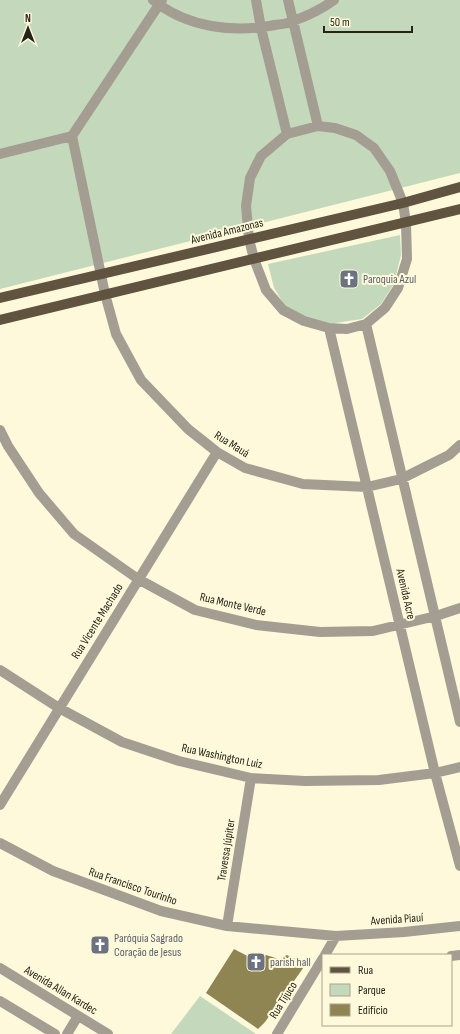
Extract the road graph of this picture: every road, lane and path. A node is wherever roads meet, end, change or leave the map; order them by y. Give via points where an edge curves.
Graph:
1 (256, 0) edge
2 (288, 0) edge
3 (334, 0) edge
4 (158, 2) edge
5 (292, 22) junction
6 (261, 28) junction
7 (318, 126) junction
8 (287, 134) junction
9 (72, 136) junction
10 (0, 154) edge
11 (460, 188) edge
12 (403, 203) junction
13 (460, 209) edge
14 (406, 223) junction
15 (249, 239) junction
16 (254, 259) junction
17 (101, 275) junction
18 (105, 294) junction
19 (0, 298) edge
20 (0, 320) edge
21 (366, 324) junction
22 (329, 328) junction
23 (0, 430) edge
24 (460, 445) edge
25 (217, 452) junction
26 (401, 479) junction
27 (367, 487) junction
28 (138, 579) junction
29 (460, 608) edge
30 (436, 616) junction
31 (400, 625) junction
32 (0, 670) edge
33 (59, 708) junction
34 (460, 722) edge
35 (460, 767) edge
36 (435, 773) junction
37 (251, 778) junction
38 (0, 805) edge
39 (0, 843) edge
40 (460, 866) edge
41 (227, 926) junction
42 (460, 926) edge
43 (336, 936) junction
44 (326, 954) edge
45 (322, 961) edge
46 (0, 968) edge
47 (318, 974) edge
48 (0, 1001) edge
49 (78, 1016) junction
50 (54, 1034) edge
51 (67, 1034) edge
52 (108, 1034) edge
53 (277, 1034) edge

1 - 6 street
2 - 5 street
3 - 5 street
4 - 6 street via 187,20 208,26 232,29
4 - 9 street
5 - 6 street
5 - 7 street
6 - 8 street
7 - 8 street
7 - 12 street via 356,135 374,148 390,171
8 - 15 street via 261,156 250,178 246,206
9 - 10 street
9 - 17 street, Rua Mauá
11 - 12 main road, Avenida Amazonas
12 - 14 street
12 - 15 main road, Avenida Amazonas
13 - 14 main road
14 - 16 main road
14 - 21 street via 407,259 398,288 385,308
15 - 16 street
15 - 17 main road, Avenida Amazonas
16 - 18 main road
16 - 22 street via 266,290 283,310 304,321
17 - 18 street, Rua Mauá
17 - 19 main road, Avenida Amazonas
18 - 20 main road
18 - 25 street, Rua Mauá via 116,334 140,380 188,429
21 - 22 street
21 - 26 street, Avenida Acre
22 - 27 street, Avenida Acre
23 - 28 street, Rua Monte Verde via 39,494 74,534
24 - 26 street, Rua Mauá via 449,455
25 - 27 street, Rua Mauá via 245,468 303,484
25 - 28 street, Rua Vicente Machado
26 - 27 street, Rua Mauá
26 - 30 street, Avenida Acre
27 - 31 street, Avenida Acre
28 - 31 street, Rua Monte Verde via 195,610 256,625 320,632 373,631
28 - 33 street, Rua Vicente Machado
29 - 30 street, Rua Monte Verde
30 - 31 street, Rua Monte Verde
30 - 34 street, Avenida Acre
31 - 36 street, Avenida Acre
32 - 33 street, Rua Washington Luiz
33 - 37 street, Rua Washington Luiz via 122,742 179,761
33 - 38 street, Rua Vicente Machado
35 - 36 street, Rua Washington Luiz
36 - 37 street, Rua Washington Luiz via 372,780 305,781
36 - 40 street, Avenida Acre
37 - 41 street, Travessa Júpiter
39 - 41 street, Rua Francisco Tourinho via 53,871 161,911
41 - 43 street, Rua Francisco Tourinho
42 - 43 street, Avenida Piauí
43 - 44 street
45 - 47 street, Rua Tijuco
46 - 49 street, Avenida Allan Kardec
47 - 53 street, Rua Tijuco
48 - 50 street
49 - 51 street
49 - 52 street, Avenida Allan Kardec

